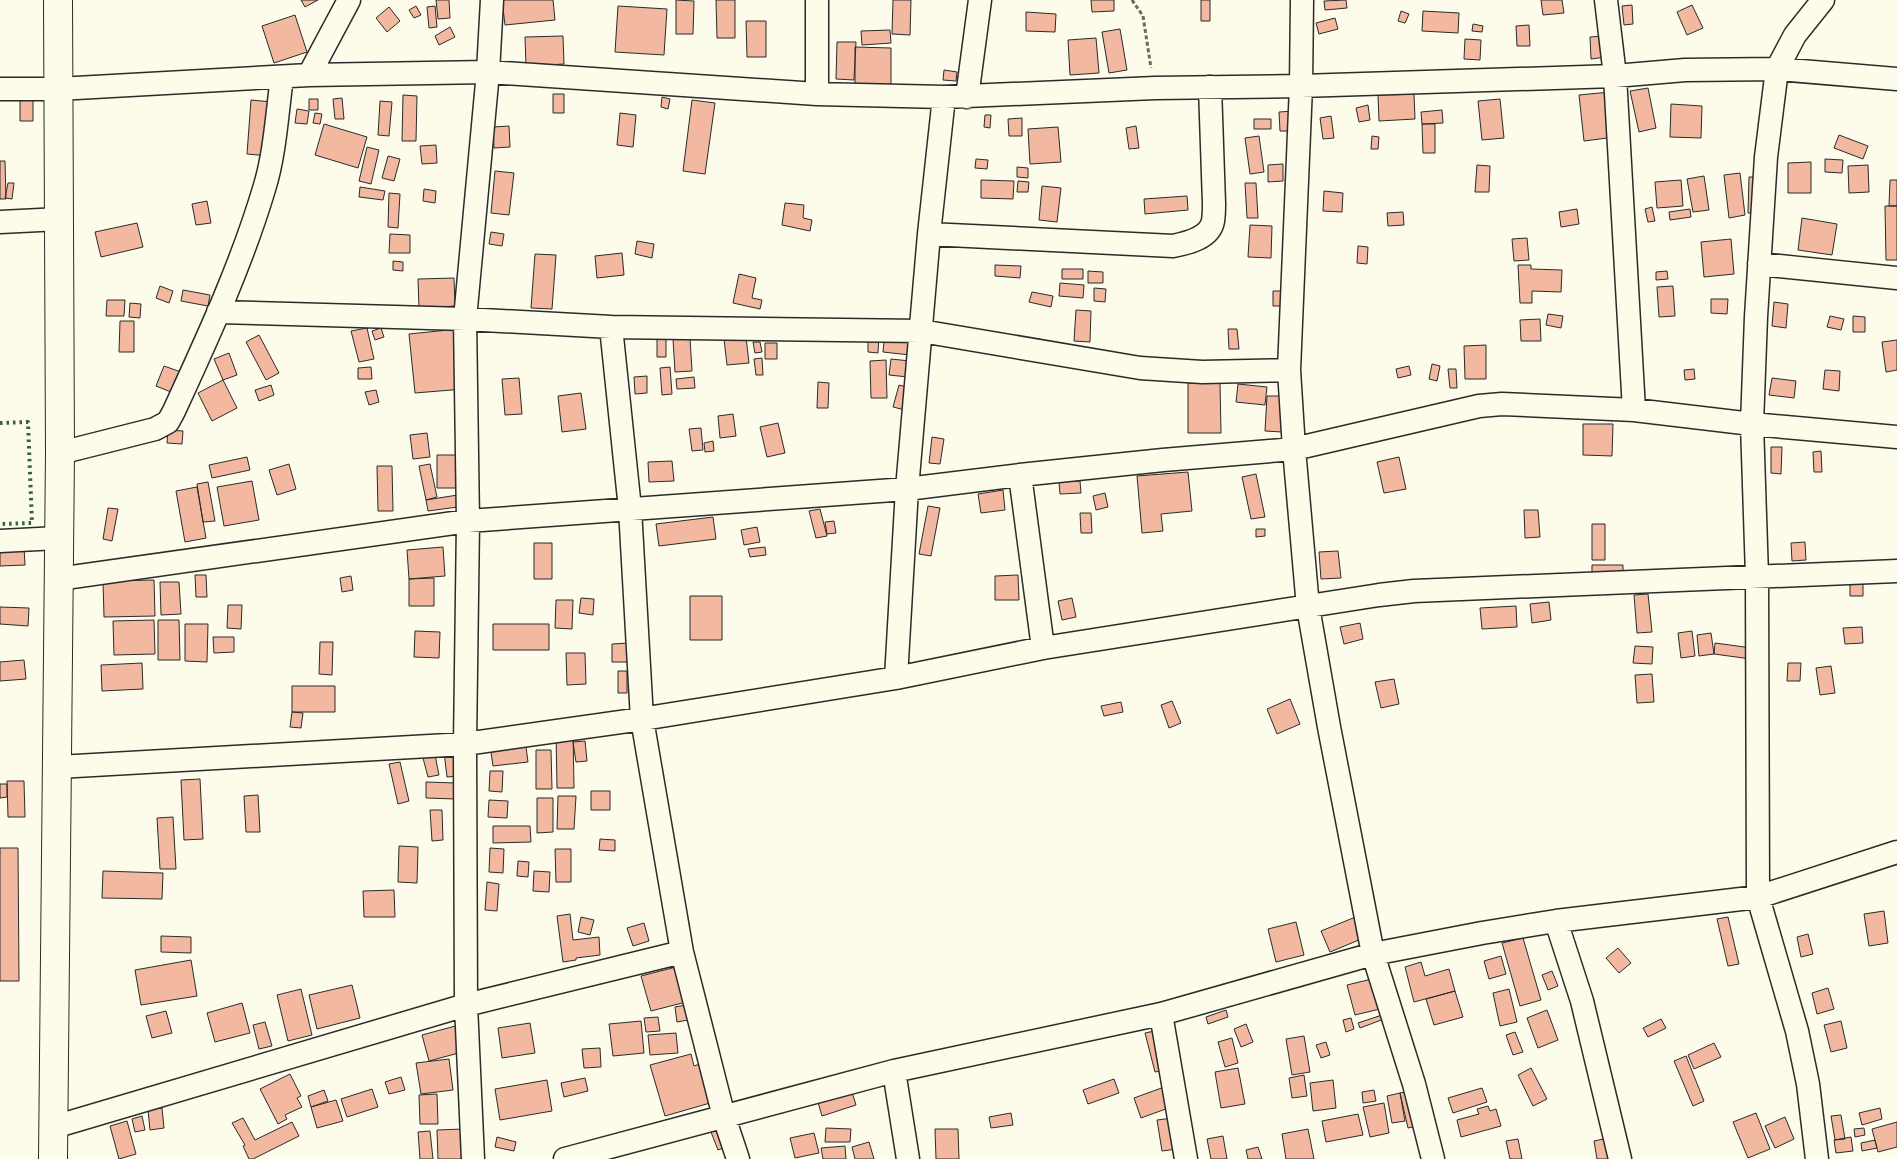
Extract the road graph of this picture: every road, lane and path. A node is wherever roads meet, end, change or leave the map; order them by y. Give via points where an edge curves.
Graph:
1 (58, 0) edge
2 (350, 0) edge
3 (492, 0) edge
4 (817, 0) edge
5 (980, 0) edge
6 (1132, 0) edge
7 (1302, 0) edge
8 (1606, 0) edge
9 (1823, 0) edge
10 (1777, 69) junction
11 (488, 72) junction
12 (309, 75) junction
13 (1615, 76) junction
14 (282, 77) junction
15 (1897, 79) edge
16 (1301, 86) junction
17 (1210, 87) junction
18 (1155, 88) junction
19 (0, 89) edge
20 (58, 89) junction
21 (817, 94) junction
22 (968, 97) junction
23 (944, 98) junction
24 (60, 219) junction
25 (0, 222) edge
26 (929, 234) junction
27 (1759, 264) junction
28 (1897, 278) edge
29 (218, 312) junction
30 (464, 319) junction
31 (611, 327) junction
32 (921, 331) junction
33 (1289, 370) junction
34 (1634, 410) junction
35 (1752, 424) junction
36 (1897, 436) edge
37 (1294, 449) junction
38 (60, 453) junction
39 (1020, 475) junction
40 (907, 489) junction
41 (630, 508) junction
42 (468, 521) junction
43 (58, 538) junction
44 (0, 541) edge
45 (1897, 571) edge
46 (1757, 576) junction
47 (58, 579) junction
48 (1308, 607) junction
49 (1043, 648) junction
50 (896, 678) junction
51 (642, 720) junction
52 (465, 744) junction
53 (58, 767) junction
54 (1897, 852) edge
55 (1758, 897) junction
56 (1556, 921) junction
57 (682, 952) junction
58 (1373, 954) junction
59 (466, 1005) junction
60 (1162, 1014) junction
61 (894, 1071) junction
62 (724, 1116) junction
63 (54, 1127) junction
64 (53, 1159) edge
65 (473, 1159) edge
66 (568, 1159) edge
67 (738, 1159) edge
68 (908, 1159) edge
69 (1186, 1159) edge
70 (1433, 1159) edge
71 (1620, 1159) edge
72 (1818, 1159) edge

1 - 20 main road
2 - 12 street
3 - 11 street
4 - 21 street
5 - 22 street
6 - 18 path via 1143,16
7 - 16 street
8 - 13 street
9 - 10 street via 1795,35
10 - 13 street via 1685,70
10 - 15 street
10 - 27 street via 1766,157
11 - 12 street
11 - 21 street
11 - 30 street
12 - 14 street
13 - 16 street
13 - 34 street
14 - 20 street
14 - 29 street via 265,188
16 - 17 street
16 - 33 street
17 - 18 street
17 - 26 street via 1214,204 1213,223 1203,236 1173,246
18 - 22 street
19 - 20 street
20 - 24 main road
21 - 23 street
22 - 23 street
23 - 26 street
24 - 25 street
24 - 38 main road
26 - 32 street
27 - 28 street
27 - 35 street
29 - 30 street
29 - 38 street via 168,422 156,429
30 - 31 street
30 - 42 street
31 - 32 street
31 - 41 street
32 - 33 street via 1140,368 1202,372
32 - 40 street
33 - 37 street
34 - 35 street
34 - 37 street via 1502,404 1479,406
35 - 36 street
35 - 46 street
37 - 39 street
37 - 48 street
38 - 43 main road
39 - 40 street
39 - 49 street
40 - 41 street
40 - 50 street
41 - 42 street
41 - 51 street
42 - 47 street
42 - 52 street
43 - 44 street
43 - 47 main road
45 - 46 street
46 - 48 street via 1414,592
46 - 55 street
47 - 53 main road
48 - 49 street
48 - 58 street
49 - 50 street
50 - 51 street
51 - 52 street
51 - 57 street
52 - 53 street
52 - 59 street
53 - 63 main road
54 - 55 street
55 - 56 street
55 - 72 street via 1797,1031
56 - 58 street
56 - 71 street via 1582,1001
57 - 59 street
57 - 62 street
58 - 60 street
58 - 70 street via 1414,1084
59 - 63 street
59 - 65 street
60 - 61 street
60 - 69 street
61 - 62 street
61 - 68 street
62 - 66 street
62 - 67 street
63 - 64 main road

